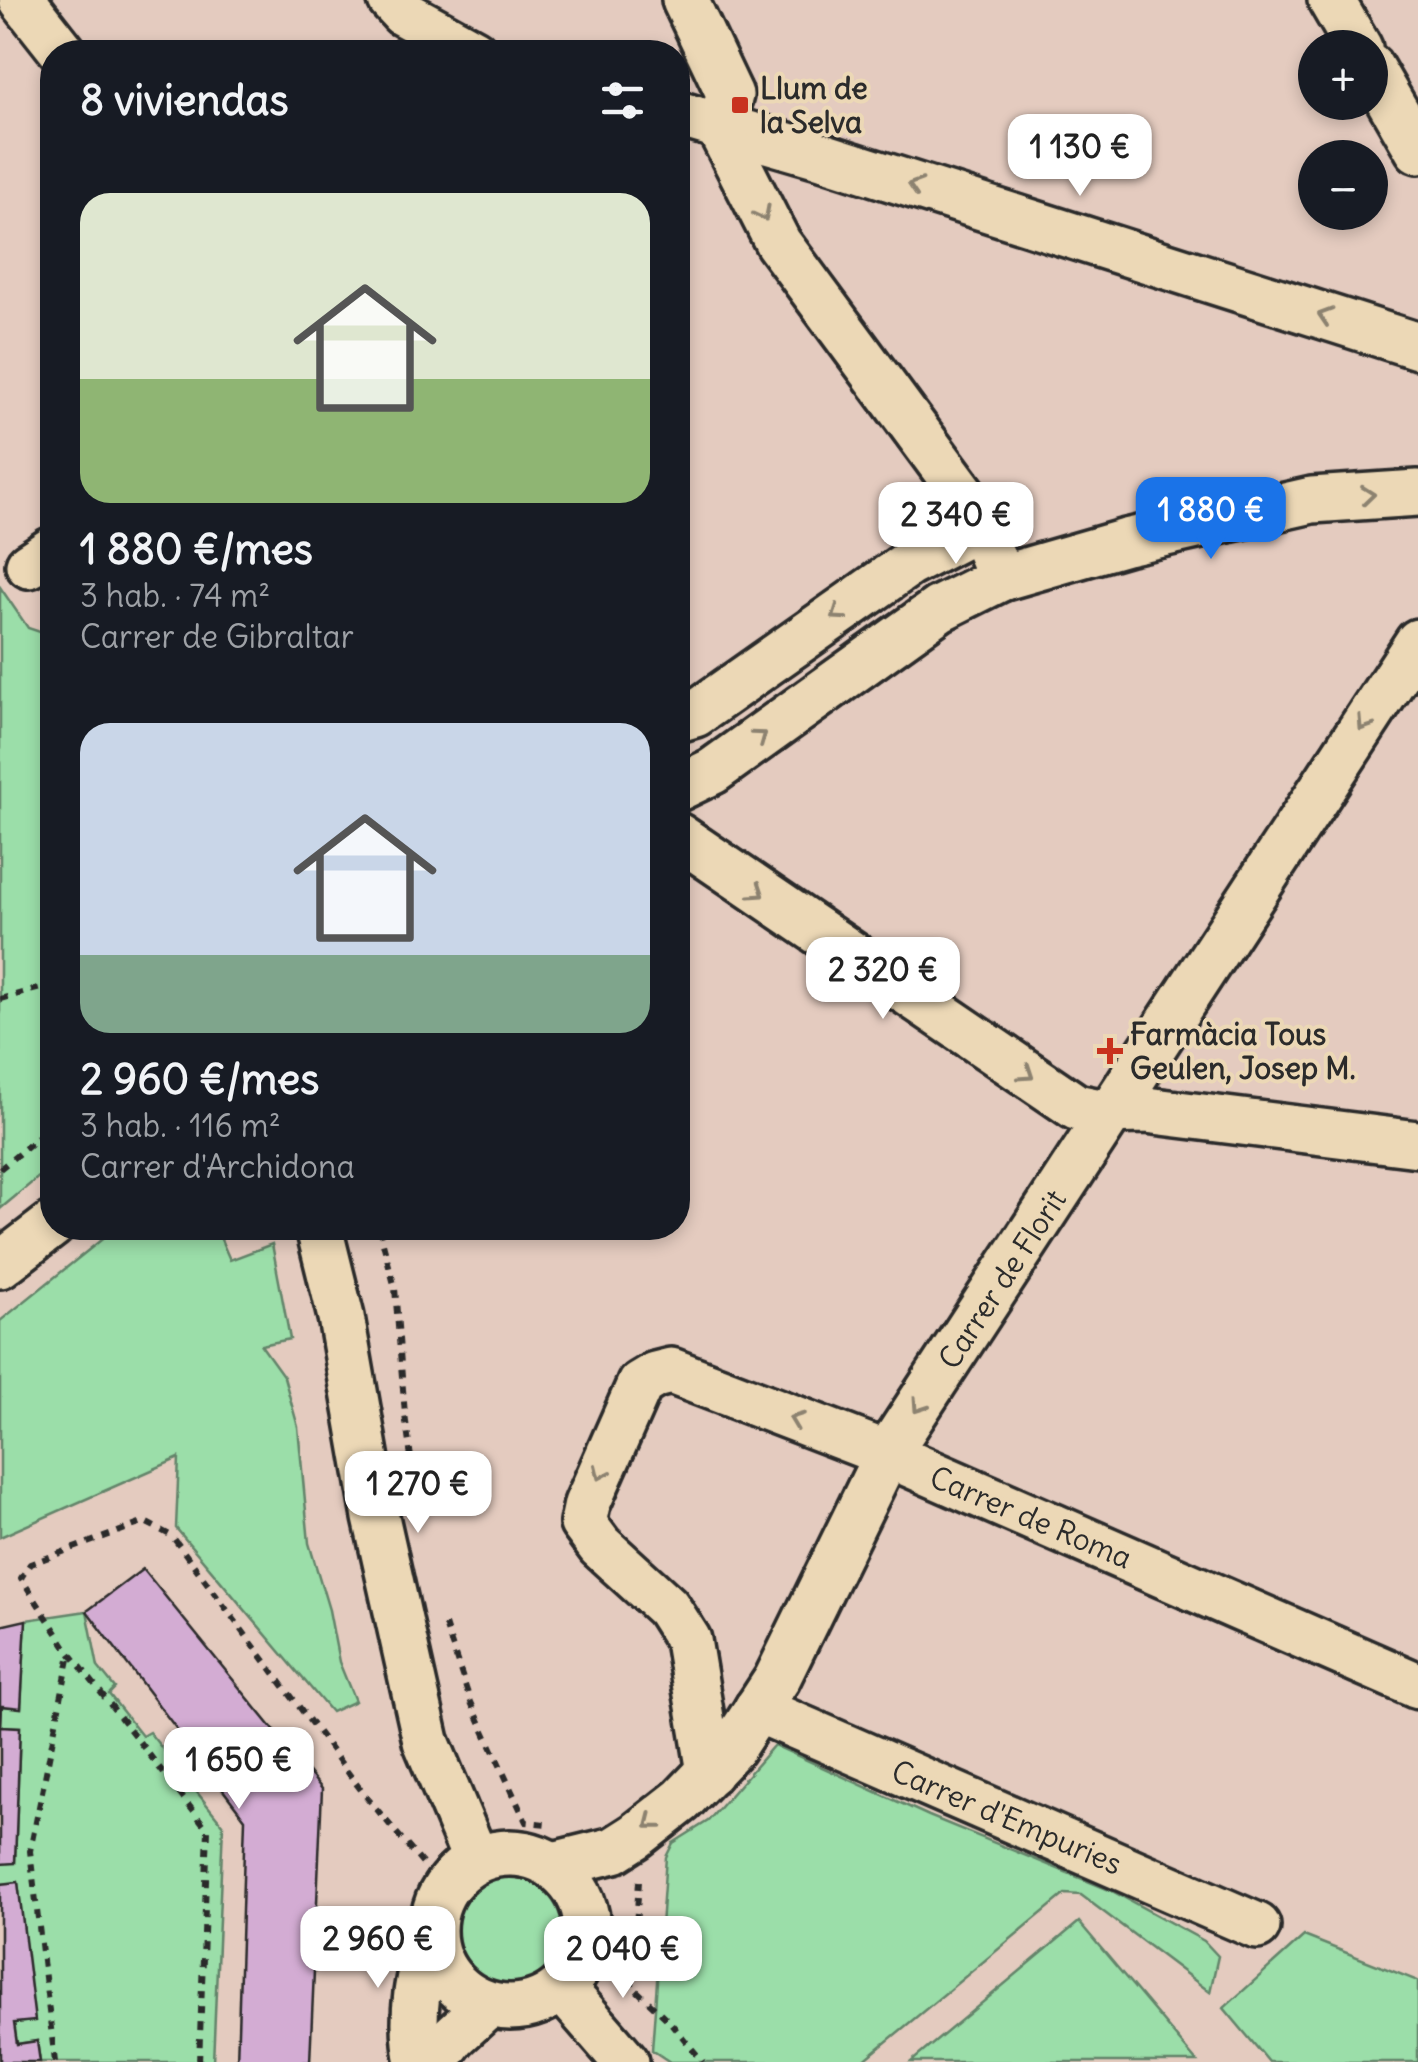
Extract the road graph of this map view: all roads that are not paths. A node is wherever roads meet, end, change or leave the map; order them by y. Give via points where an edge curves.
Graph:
1 (22, 0) edge
2 (390, 0) edge
3 (685, 0) edge
4 (1331, 0) edge
5 (1348, 30) edge
6 (53, 40) edge
7 (452, 40) edge
8 (1388, 98) edge
9 (698, 121) edge
10 (1418, 150) edge
11 (1418, 346) edge
12 (1418, 493) edge
13 (980, 527) junction
14 (1001, 578) junction
15 (1418, 642) edge
16 (690, 716) edge
17 (690, 782) edge
18 (690, 844) edge
19 (1111, 1108) junction
20 (1418, 1144) edge
21 (40, 1234) edge
22 (322, 1240) edge
23 (0, 1265) edge
24 (887, 1454) junction
25 (1418, 1686) edge
26 (757, 1708) junction
27 (710, 1772) junction
28 (555, 1845) junction
29 (451, 1892) junction
30 (1258, 1926) dead end
31 (562, 1988) junction
32 (488, 2005) junction
33 (419, 2062) edge
34 (434, 2062) edge
35 (626, 2062) edge

1 - 6 street
2 - 7 street
3 - 9 street via 730,95
4 - 5 street
8 - 10 street
11 -> 9 street
9 -> 13 street via 778,243 951,476
14 -> 12 street via 1312,500
13 - 14 street
13 -> 16 street via 908,564
17 -> 14 street via 938,609
15 -> 19 street, Carrer de Florit
18 -> 19 street via 1076,1107
19 - 20 street
19 -> 24 street, Carrer de Florit
21 - 23 street
22 - 29 street
24 - 25 street, Carrer de Roma
24 - 26 street, Carrer de Florit
24 -> 27 street, Carrer de Roma via 671,1371 640,1384 583,1523 667,1607 688,1640
26 - 27 street, Carrer de Florit
26 - 30 street, Carrer d'Empuries
27 -> 28 street, Carrer de Florit via 611,1851
28 - 29 street via 529,1855 502,1853
28 - 31 street via 588,1924 582,1959
29 - 32 street via 436,1956 448,1978
29 - 33 street via 417,1981 413,2031
31 - 32 street via 514,2008
31 - 35 street
32 - 34 street

